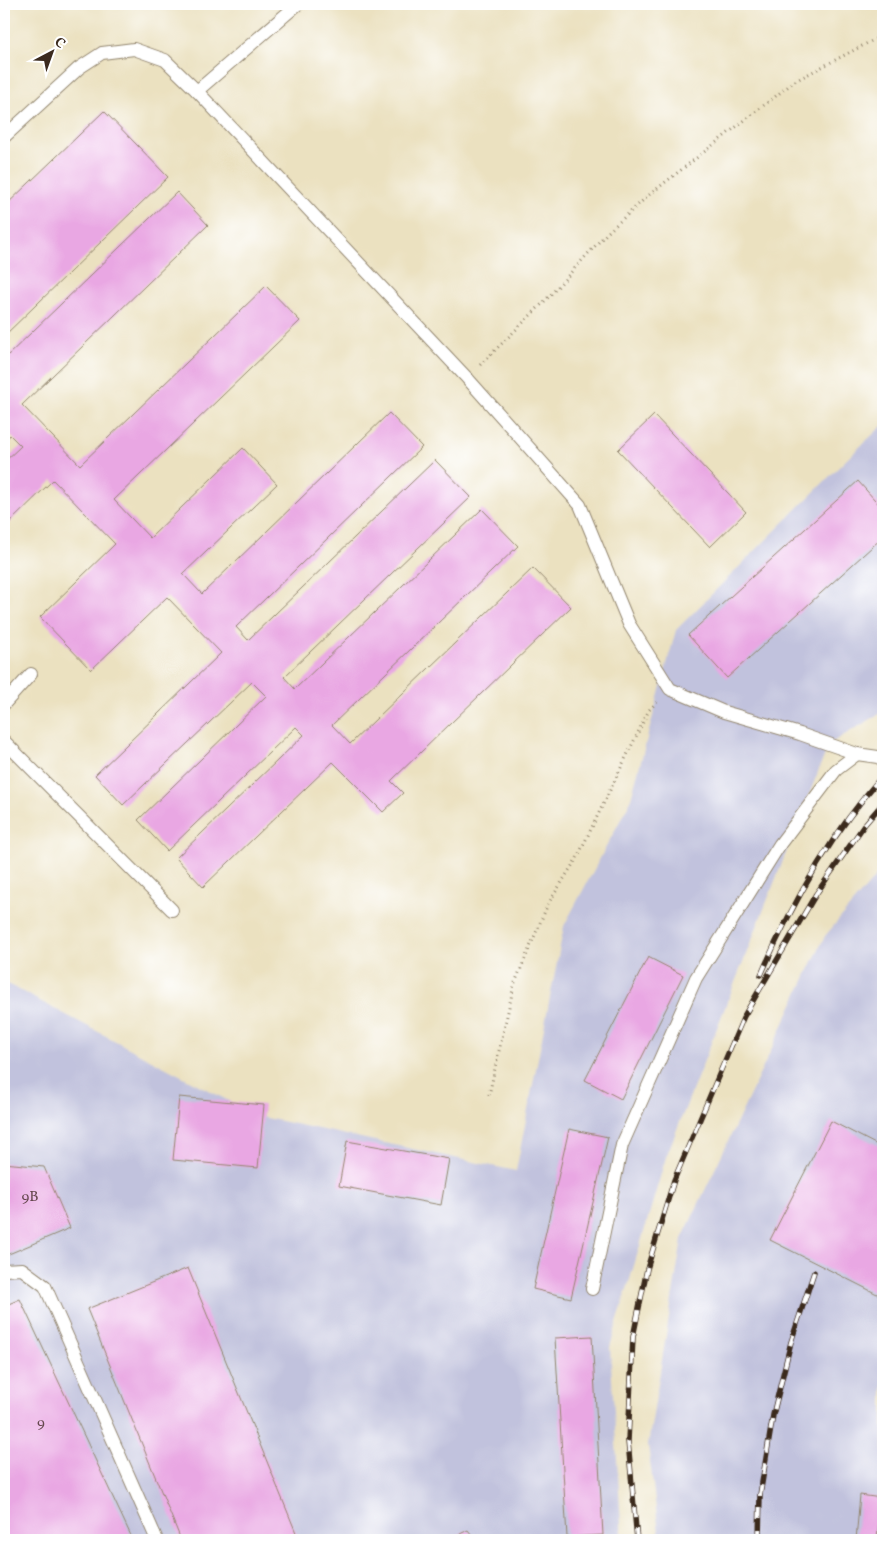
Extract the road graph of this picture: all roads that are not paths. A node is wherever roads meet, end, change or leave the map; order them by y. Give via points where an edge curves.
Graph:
1 (298, 4) edge
2 (196, 92) junction
3 (4, 137) edge
4 (31, 674) dead end
5 (4, 704) edge
6 (4, 741) edge
7 (857, 754) junction
8 (883, 760) edge
9 (172, 910) dead end
10 (4, 1270) edge
11 (592, 1289) dead end
12 (157, 1540) edge

1 - 2 lane
2 - 3 lane via 165,60 134,48 102,53 79,68
2 - 7 lane via 467,378 580,505 629,624 670,689 724,712
4 - 5 lane
6 - 9 lane
7 - 8 lane
7 - 11 lane via 836,770 780,844 696,978 622,1144
10 - 12 lane via 22,1268 45,1286

